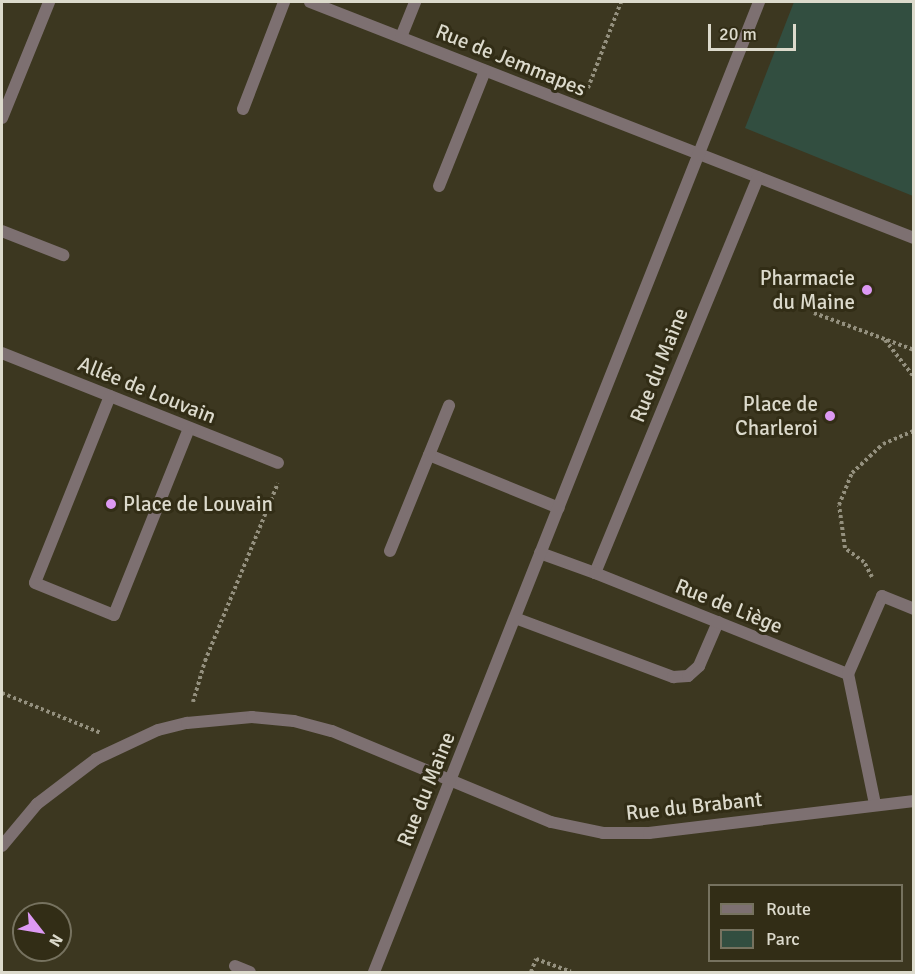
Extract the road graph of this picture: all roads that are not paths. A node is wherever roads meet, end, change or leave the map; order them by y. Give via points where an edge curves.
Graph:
1 (49, 2) edge
2 (284, 2) edge
3 (310, 2) edge
4 (415, 2) edge
5 (759, 2) edge
6 (401, 38) junction
7 (485, 71) junction
8 (243, 109) dead end
9 (2, 118) edge
10 (698, 155) junction
11 (758, 177) junction
12 (439, 186) dead end
13 (2, 231) edge
14 (914, 238) edge
15 (63, 255) dead end
16 (2, 353) edge
17 (110, 396) junction
18 (449, 406) dead end
19 (189, 428) junction
20 (429, 455) junction
21 (278, 463) road end
22 (559, 508) junction
23 (390, 551) dead end
24 (540, 553) junction
25 (595, 573) junction
26 (914, 609) edge
27 (515, 618) junction
28 (718, 622) junction
29 (848, 674) junction
30 (451, 779) junction
31 (914, 801) edge
32 (875, 804) junction
33 (2, 846) edge
34 (235, 966) dead end
35 (250, 972) edge
36 (374, 972) edge

1 - 9 street
2 - 8 street
3 - 6 street, Rue de Jemmapes
4 - 6 street
5 - 10 street, Rue du Maine
6 - 7 street, Rue de Jemmapes
7 - 10 street, Rue de Jemmapes
7 - 12 street
10 - 11 street
10 - 22 street, Rue du Maine
11 - 14 street
11 - 25 street, Rue du Maine
13 - 15 street
16 - 17 street, Allée de Louvain
17 - 19 street, Allée de Louvain
17 - 19 street via 35,583 64,595 114,615
18 - 20 street
19 - 21 street, Allée de Louvain
20 - 22 street
20 - 23 street
22 - 24 street, Rue du Maine
24 - 25 street
24 - 27 street, Rue du Maine
25 - 28 street, Rue de Liège
26 - 29 street via 882,596
27 - 28 street via 673,677 688,676 699,666
27 - 30 street, Rue du Maine
28 - 29 street, Rue de Liège
29 - 32 street
30 - 32 street, Rue du Brabant via 551,822 620,834
30 - 33 street, Rue du Brabant via 332,731 294,721 252,717 187,723 128,743 66,779 37,804
30 - 36 street, Rue du Maine
31 - 32 street, Rue du Brabant
34 - 35 street

